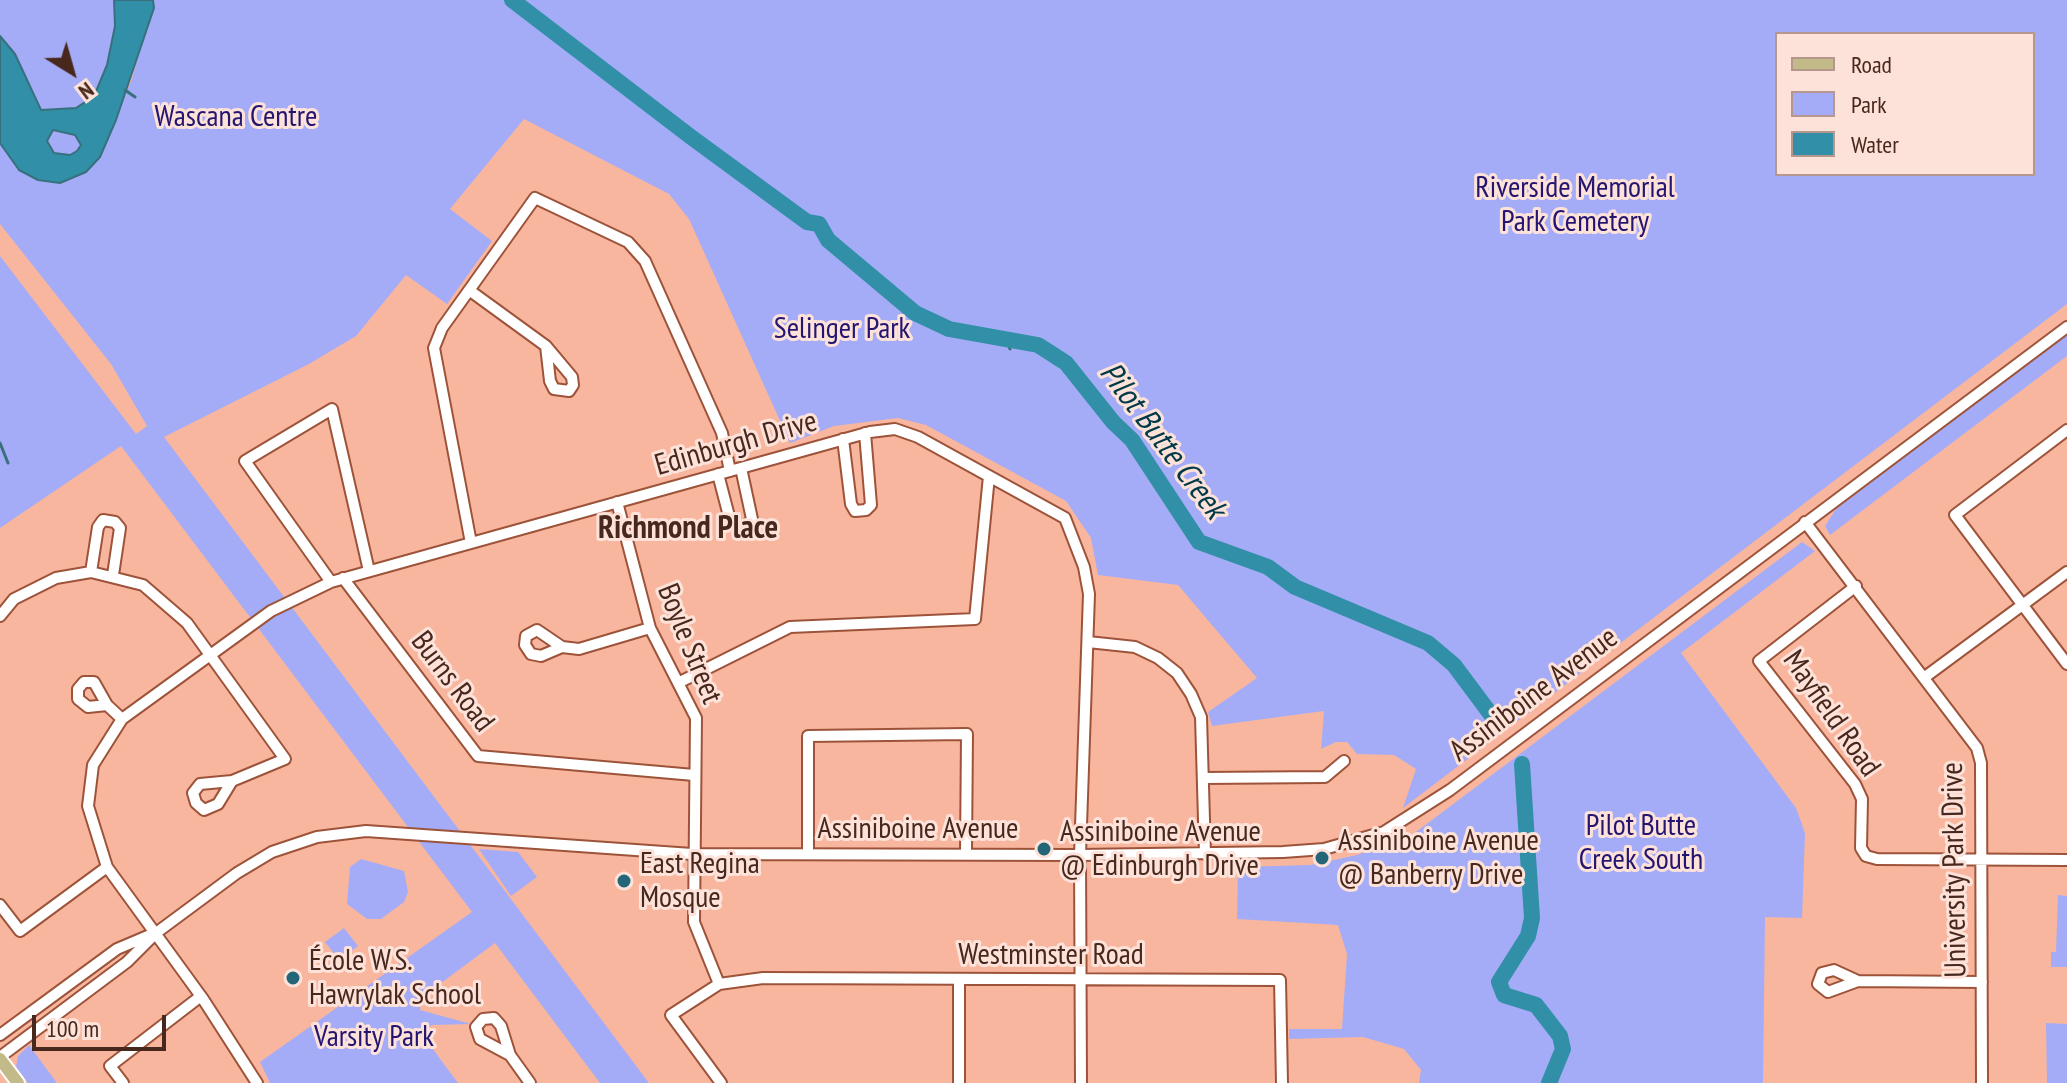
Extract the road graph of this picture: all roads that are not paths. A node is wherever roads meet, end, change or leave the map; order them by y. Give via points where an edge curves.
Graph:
1 (469, 290) junction
2 (2067, 327) edge
3 (546, 346) dead end
4 (2067, 430) edge
5 (865, 433) junction
6 (843, 439) junction
7 (736, 469) junction
8 (718, 474) junction
9 (989, 476) junction
10 (617, 502) junction
11 (1805, 522) junction
12 (471, 543) junction
13 (369, 571) junction
14 (91, 572) junction
15 (2067, 572) edge
16 (113, 575) junction
17 (343, 578) junction
18 (331, 582) junction
19 (1856, 586) junction
20 (2023, 605) junction
21 (0, 616) edge
22 (650, 628) junction
23 (1088, 642) junction
24 (562, 647) dead end
25 (210, 653) junction
26 (2067, 664) edge
27 (1925, 677) junction
28 (678, 683) junction
29 (107, 705) dead end
30 (122, 719) junction
31 (1344, 761) dead end
32 (694, 775) junction
33 (1203, 778) junction
34 (232, 781) dead end
35 (966, 852) junction
36 (808, 853) junction
37 (692, 854) junction
38 (1205, 854) junction
39 (1080, 855) junction
40 (1982, 859) junction
41 (2067, 860) edge
42 (107, 867) junction
43 (0, 905) edge
44 (156, 933) junction
45 (1081, 979) junction
46 (959, 980) junction
47 (1858, 981) dead end
48 (1982, 982) junction
49 (719, 984) junction
50 (201, 996) junction
51 (0, 1035) edge
52 (510, 1055) dead end
53 (0, 1058) edge
54 (18, 1083) edge
55 (123, 1083) edge
56 (257, 1083) edge
57 (530, 1083) edge
58 (721, 1083) edge
59 (959, 1083) edge
60 (1081, 1083) edge
61 (1282, 1083) edge
62 (1982, 1083) edge

1 - 3 street
1 - 7 street via 535,198 628,242 657,285
1 - 12 street via 434,348
2 - 11 street, Assiniboine Avenue
4 - 20 street via 1955,515
5 - 6 street, Edinburgh Drive
5 - 6 street via 871,505 866,510 855,511 851,504
5 - 9 street, Edinburgh Drive via 895,429
6 - 7 street, Edinburgh Drive
7 - 8 street, Edinburgh Drive
7 - 8 street via 752,519 747,525 738,527 730,520
8 - 10 street, Edinburgh Drive
9 - 23 street, Edinburgh Drive via 1065,518 1077,540 1087,581
9 - 28 street via 975,619 790,627
10 - 12 street, Edinburgh Drive
10 - 22 street, Boyle Street
11 - 19 street, University Park Drive
11 - 38 street, Assiniboine Avenue via 1407,820 1324,849
12 - 13 street, Edinburgh Drive
13 - 17 street, Edinburgh Drive
13 - 18 street via 332,409 245,461
14 - 16 street
14 - 16 street via 103,520 120,528
14 - 21 street via 56,578 14,599
15 - 20 street
16 - 25 street via 143,585 187,623
17 - 18 street, Edinburgh Drive
17 - 32 street, Burns Road via 478,756
18 - 25 street, Edinburgh Drive via 271,611
19 - 27 street, University Park Drive
19 - 40 street, Mayfield Road via 1759,661 1855,784 1862,799 1861,848 1866,856
20 - 26 street
20 - 27 street
22 - 24 street via 579,649
22 - 28 street, Boyle Street
23 - 33 street via 1135,647 1177,673 1201,717
23 - 39 street, Edinburgh Drive
25 - 30 street, Edinburgh Drive
25 - 34 street via 285,759
27 - 40 street, University Park Drive via 1977,748
28 - 32 street, Boyle Street via 696,718
29 - 30 street
30 - 42 street, Edinburgh Drive via 93,765 88,806
31 - 33 street via 1325,777
32 - 37 street, Boyle Street
33 - 38 street
35 - 36 street, Assiniboine Avenue
35 - 36 street via 967,734 808,736
35 - 39 street, Assiniboine Avenue
36 - 37 street, Assiniboine Avenue
37 - 44 street, Assiniboine Avenue via 366,831 317,837 272,852
37 - 49 street, Boyle Street via 694,922
38 - 39 street, Assiniboine Avenue
39 - 45 street, Edinburgh Drive
40 - 41 street, Mayfield Road
40 - 48 street, University Park Drive
42 - 43 street via 20,931
42 - 44 street, Edinburgh Drive
44 - 50 street, Edinburgh Drive
44 - 51 street, Assiniboine Avenue via 117,949
44 - 53 street, Assiniboine Avenue via 127,962
45 - 46 street, Westminster Road
45 - 60 street, Edinburgh Drive
45 - 61 street, Westminster Road via 1280,980
46 - 49 street, Westminster Road via 763,978
46 - 59 street
47 - 48 street
48 - 62 street, University Park Drive
49 - 58 street via 671,1015
50 - 55 street via 110,1066
50 - 56 street, Edinburgh Drive
52 - 57 street
53 - 54 main road

